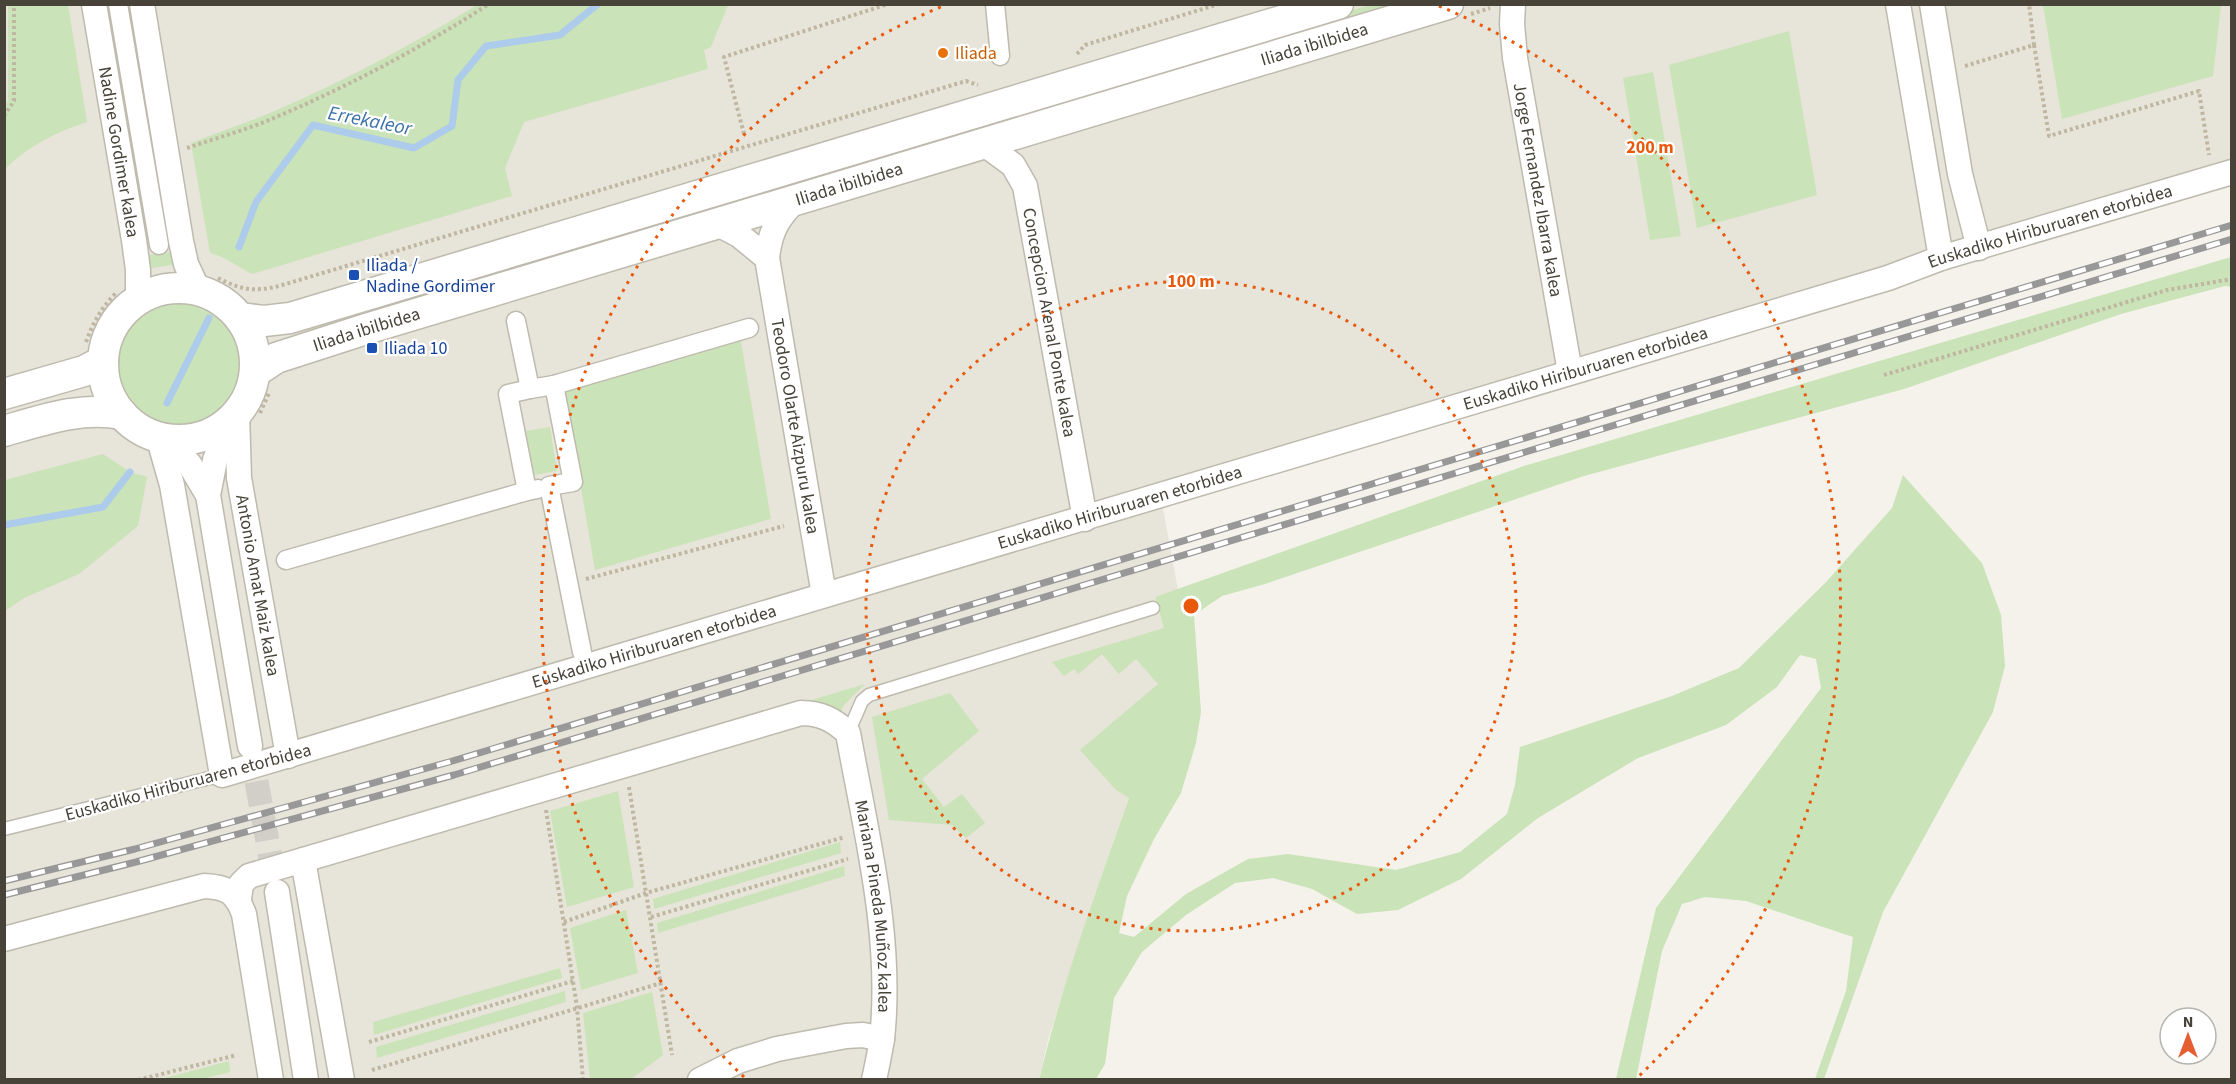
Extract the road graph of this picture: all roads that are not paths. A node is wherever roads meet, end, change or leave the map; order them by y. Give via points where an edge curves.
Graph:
1 (94, 4) edge
2 (118, 4) edge
3 (142, 4) edge
4 (996, 4) edge
5 (1338, 4) edge
6 (1448, 4) edge
7 (1514, 4) edge
8 (1899, 4) edge
9 (1932, 4) edge
10 (1000, 56) dead end
11 (983, 143) junction
12 (2221, 168) edge
13 (796, 200) junction
14 (716, 223) junction
15 (159, 245) dead end
16 (1979, 248) junction
17 (767, 258) junction
18 (1941, 258) junction
19 (206, 283) junction
20 (138, 300) junction
21 (240, 318) junction
22 (516, 321) dead end
23 (749, 328) dead end
24 (103, 361) junction
25 (255, 372) junction
26 (1570, 372) junction
27 (554, 385) junction
28 (530, 389) junction
29 (4, 394) edge
30 (122, 414) junction
31 (234, 415) junction
32 (4, 430) edge
33 (161, 437) junction
34 (549, 486) junction
35 (527, 491) junction
36 (208, 495) junction
37 (1085, 519) junction
38 (286, 560) dead end
39 (824, 595) junction
40 (1153, 608) dead end
41 (582, 652) dead end
42 (848, 733) junction
43 (250, 746) tunnel mouth
44 (288, 756) junction
45 (222, 775) junction
46 (4, 829) edge
47 (303, 860) junction
48 (277, 891) tunnel mouth
49 (232, 894) junction
50 (4, 939) edge
51 (882, 1039) junction
52 (271, 1080) edge
53 (306, 1080) edge
54 (342, 1080) edge
55 (700, 1080) edge
56 (874, 1080) edge

1 - 20 street, Nadine Gordimer kalea via 134,240
2 - 15 street, Nadine Gordimer kalea
3 - 19 street via 186,264
4 - 10 street
5 - 21 street, Iliada ibilbidea via 290,318
6 - 11 street, Iliada ibilbidea
7 - 26 street, Jorge Fernandez Ibarra kalea via 1515,58
8 - 18 street
9 - 16 street via 1960,174
11 - 13 street, Iliada ibilbidea
11 - 37 street, Concepcion Arenal Ponte kalea via 1013,165 1025,186
12 - 16 street, Euskadiko Hiriburuaren etorbidea
13 - 14 street, Iliada ibilbidea
13 - 17 street, Teodoro Olarte Aizpuru kalea via 776,224
14 - 17 street via 739,235
14 - 25 street, Iliada ibilbidea via 299,350 276,358
16 - 18 street, Euskadiko Hiriburuaren etorbidea
17 - 39 street, Teodoro Olarte Aizpuru kalea
18 - 26 street, Euskadiko Hiriburuaren etorbidea via 1887,278
19 - 20 street via 167,289
19 - 21 street via 214,296
20 - 24 street via 113,326
21 - 25 street via 252,344
22 - 28 street
23 - 27 street
24 - 29 street via 84,371
24 - 30 street via 111,398
25 - 31 street
26 - 37 street, Euskadiko Hiriburuaren etorbidea
27 - 28 street
27 - 34 street via 573,482
28 - 35 street via 508,394
30 - 32 street via 66,414
30 - 33 street via 138,428
31 - 33 street via 208,434 194,438
31 - 36 street, Antonio Amat Maiz kalea via 215,460
31 - 44 street, Antonio Amat Maiz kalea via 239,478
33 - 36 street, Antonio Amat Maiz kalea via 190,465
33 - 45 street
34 - 35 street
34 - 41 street
35 - 38 street
36 - 43 street, Antonio Amat Maiz kalea
37 - 39 street, Euskadiko Hiriburuaren etorbidea
39 - 44 street, Euskadiko Hiriburuaren etorbidea
40 - 42 lane via 869,695 862,701
42 - 47 street via 826,717 801,713
42 - 51 street, Mariana Pineda Muñoz kalea via 881,935
44 - 45 street, Euskadiko Hiriburuaren etorbidea
45 - 46 lane, Euskadiko Hiriburuaren etorbidea
47 - 49 street via 249,876
47 - 54 street
48 - 53 street
49 - 50 street via 204,886
49 - 52 street via 244,914
51 - 55 street via 846,1036 777,1049 738,1061
51 - 56 street, Mariana Pineda Muñoz kalea

